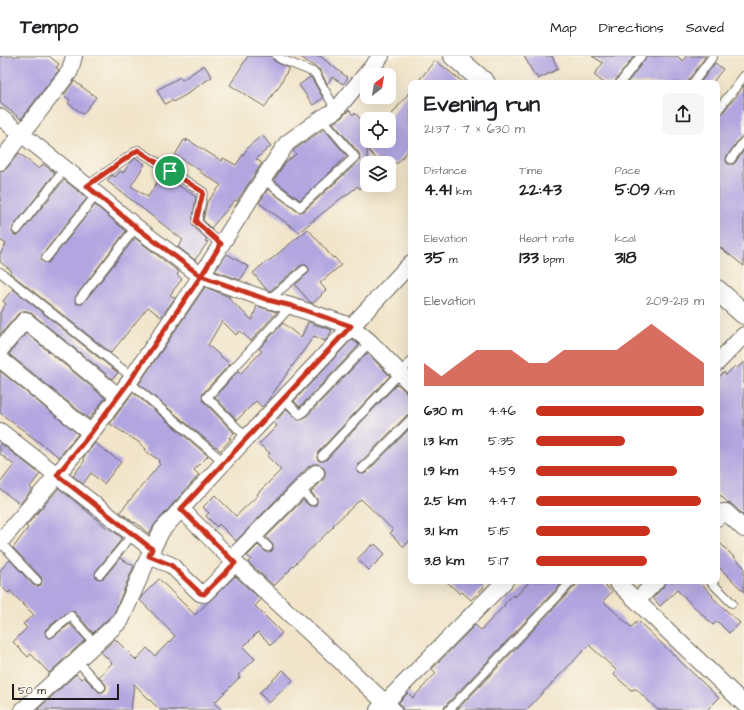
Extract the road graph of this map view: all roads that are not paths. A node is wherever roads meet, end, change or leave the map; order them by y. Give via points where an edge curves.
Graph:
1 (73, 56) edge
2 (277, 56) edge
3 (381, 56) edge
4 (454, 56) edge
5 (641, 56) edge
6 (713, 56) edge
7 (744, 76) edge
8 (481, 80) edge
9 (622, 80) edge
10 (695, 80) edge
11 (720, 107) edge
12 (336, 110) junction
13 (0, 117) edge
14 (322, 118) junction
15 (22, 134) junction
16 (744, 142) edge
17 (731, 159) dead end
18 (0, 162) edge
19 (65, 169) junction
20 (263, 179) junction
21 (92, 190) junction
22 (136, 227) junction
23 (17, 230) dead end
24 (221, 244) junction
25 (46, 258) dead end
26 (408, 266) edge
27 (304, 270) dead end
28 (0, 272) edge
29 (201, 276) junction
30 (720, 293) edge
31 (80, 299) dead end
32 (268, 300) junction
33 (292, 306) junction
34 (744, 314) edge
35 (351, 326) junction
36 (744, 336) edge
37 (370, 342) junction
38 (0, 350) edge
39 (0, 359) edge
40 (720, 360) edge
41 (408, 364) edge
42 (399, 372) junction
43 (131, 379) junction
44 (408, 381) edge
45 (118, 396) junction
46 (284, 399) junction
47 (408, 421) edge
48 (0, 431) edge
49 (91, 433) junction
50 (247, 438) junction
51 (322, 456) dead end
52 (224, 462) junction
53 (362, 469) dead end
54 (316, 473) dead end
55 (57, 475) junction
56 (300, 489) junction
57 (312, 501) dead end
58 (181, 509) junction
59 (720, 515) edge
60 (744, 529) edge
61 (133, 534) junction
62 (255, 535) junction
63 (0, 542) edge
64 (268, 547) dead end
65 (151, 552) junction
66 (233, 561) junction
67 (100, 574) dead end
68 (37, 581) dead end
69 (502, 584) edge
70 (569, 584) edge
71 (619, 584) edge
72 (653, 584) edge
73 (713, 584) edge
74 (636, 601) junction
75 (732, 603) dead end
76 (50, 633) dead end
77 (95, 644) junction
78 (77, 661) junction
79 (101, 687) dead end
80 (744, 704) edge
81 (386, 708) edge
82 (23, 710) edge
83 (449, 710) edge

1 - 15 street via 70,71
2 - 12 lane via 315,73
3 - 12 street
4 - 8 street
5 - 9 lane
6 - 10 lane
7 - 11 lane
12 - 14 street
13 - 15 street
14 - 20 street via 286,143
14 - 20 lane via 355,157 300,206
15 - 18 street
15 - 19 street
16 - 17 lane
19 - 21 street
19 - 23 lane
20 - 24 street
21 - 22 street
21 - 24 lane via 138,150 203,192 196,222
21 - 25 lane
22 - 29 street
22 - 31 lane
24 - 29 street
26 - 35 street
27 - 32 lane
28 - 43 lane
29 - 32 street
29 - 43 street
30 - 34 street
32 - 33 street
33 - 35 street
33 - 50 lane via 207,397
35 - 37 street
35 - 46 street
36 - 40 street
37 - 42 street
37 - 46 lane via 300,415
38 - 45 street via 25,320
39 - 49 street
41 - 42 lane
42 - 44 street
42 - 51 lane
43 - 45 street
43 - 52 lane
45 - 49 street
46 - 50 street
47 - 53 lane
48 - 55 street
49 - 55 street
50 - 52 street
52 - 58 street
54 - 56 street
55 - 61 street
55 - 63 street
56 - 57 lane
56 - 62 street
58 - 65 street via 162,530
58 - 66 street
59 - 60 street via 726,512
61 - 65 street
61 - 67 lane
62 - 64 lane
62 - 66 street
63 - 68 lane
65 - 66 street via 171,565 204,594
65 - 77 street via 121,620
66 - 81 street
69 - 81 street
70 - 83 lane
71 - 74 street
72 - 74 street
73 - 75 lane
74 - 80 street
76 - 77 lane via 71,616
77 - 78 street
78 - 79 lane
78 - 82 street

